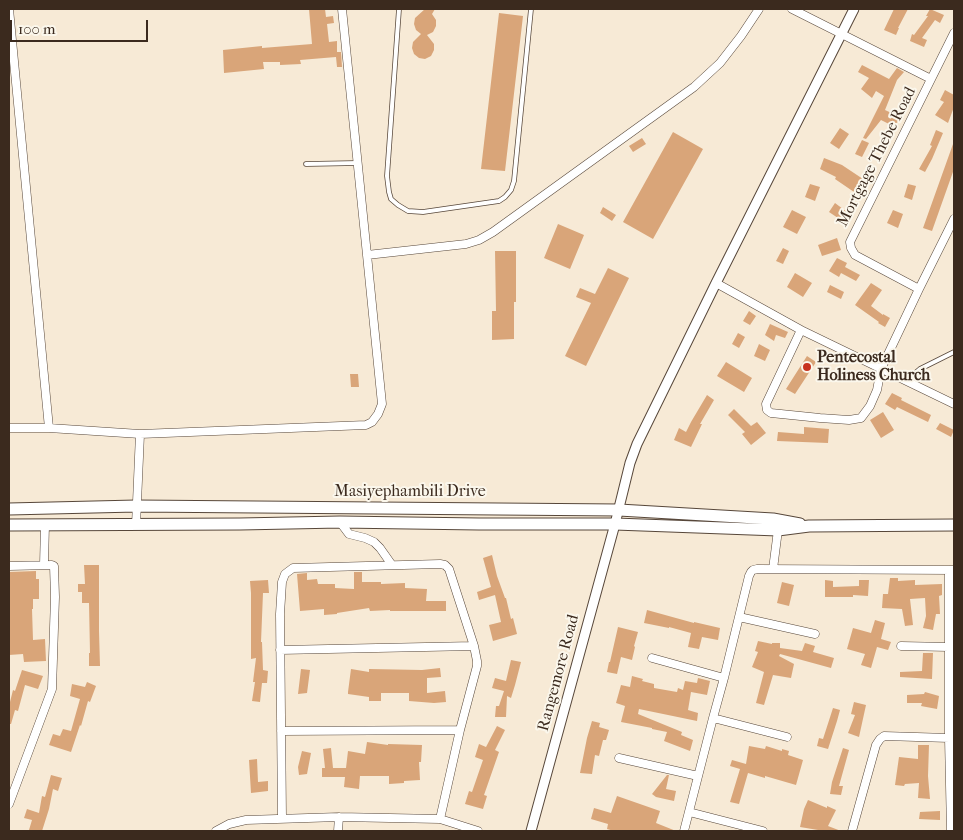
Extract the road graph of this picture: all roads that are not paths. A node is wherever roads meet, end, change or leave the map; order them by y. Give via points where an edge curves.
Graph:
1 (9, 9) edge
2 (342, 9) edge
3 (399, 9) edge
4 (531, 9) edge
5 (759, 9) edge
6 (792, 9) edge
7 (854, 9) edge
8 (954, 33) edge
9 (842, 34) junction
10 (931, 79) junction
11 (358, 163) junction
12 (306, 164) dead end
13 (954, 219) edge
14 (367, 255) junction
15 (716, 284) junction
16 (919, 288) junction
17 (801, 330) junction
18 (954, 352) edge
19 (881, 369) junction
20 (906, 381) junction
21 (954, 404) edge
22 (9, 428) edge
23 (49, 428) junction
24 (140, 434) junction
25 (136, 506) junction
26 (9, 509) edge
27 (619, 510) junction
28 (340, 522) junction
29 (44, 524) junction
30 (615, 524) junction
31 (136, 525) junction
32 (954, 525) edge
33 (9, 526) edge
34 (809, 526) junction
35 (778, 530) junction
36 (44, 565) junction
37 (392, 565) junction
38 (9, 566) edge
39 (773, 569) junction
40 (952, 570) edge
41 (739, 617) junction
42 (815, 634) dead end
43 (474, 646) junction
44 (901, 646) dead end
45 (948, 647) junction
46 (280, 650) junction
47 (652, 658) dead end
48 (724, 678) junction
49 (713, 718) junction
50 (460, 730) junction
51 (280, 731) junction
52 (788, 737) dead end
53 (949, 738) junction
54 (619, 758) dead end
55 (698, 776) junction
56 (9, 804) edge
57 (689, 812) junction
58 (339, 817) junction
59 (282, 818) junction
60 (440, 819) junction
61 (216, 831) edge
62 (338, 831) edge
63 (478, 831) edge
64 (531, 831) edge
65 (684, 831) edge
66 (763, 831) edge
67 (852, 831) edge
68 (950, 831) edge

1 - 23 street
2 - 11 street
3 - 4 lane via 387,176 391,199 408,211 423,212 499,201 511,190
5 - 14 street via 720,63 694,87 493,232 466,244
6 - 9 street
7 - 9 street, Rangemore Road
8 - 10 street, Mortgage Thebe Road
9 - 10 street
9 - 15 street, Rangemore Road
10 - 16 street, Mortgage Thebe Road via 850,242 855,255
11 - 12 lane
11 - 14 street
13 - 16 street
14 - 24 street via 382,404 372,422 366,425
15 - 17 street
15 - 27 street, Rangemore Road via 637,444
16 - 19 street
17 - 19 street
17 - 19 street via 766,404 771,413 849,420 861,418 877,390
18 - 20 lane via 920,369
19 - 20 street
20 - 21 street
22 - 23 street
23 - 24 street
24 - 25 street
25 - 26 main road, Masiyephambili Drive
25 - 27 main road, Masiyephambili Drive
25 - 31 street
27 - 30 street, Rangemore Road
27 - 34 main road, Masiyephambili Drive via 773,518
28 - 30 main road, Masiyephambili Drive
28 - 31 main road, Masiyephambili Drive
28 - 37 street via 349,534 374,542
29 - 31 main road, Masiyephambili Drive
29 - 33 main road, Masiyephambili Drive
29 - 36 street
30 - 35 main road, Masiyephambili Drive
30 - 64 street, Rangemore Road
32 - 34 main road, Masiyephambili Drive
34 - 35 main road, Masiyephambili Drive
35 - 39 street
36 - 38 street
36 - 56 street via 55,568 52,686
37 - 43 street via 440,564 447,567
37 - 46 street via 290,570 282,582
39 - 40 street
39 - 41 street via 753,570 748,576
40 - 45 street
41 - 42 street
41 - 48 street
43 - 46 street
43 - 50 street via 477,666
44 - 45 street
45 - 53 street
46 - 51 street
47 - 48 street
48 - 49 street
49 - 52 street
49 - 55 street
50 - 51 street
50 - 60 street
51 - 59 street
53 - 67 street via 884,736 880,739
53 - 68 street
54 - 55 street
55 - 57 street
57 - 65 street
57 - 66 street
58 - 59 street
58 - 60 street
58 - 62 street
59 - 61 street via 239,821
60 - 63 street

